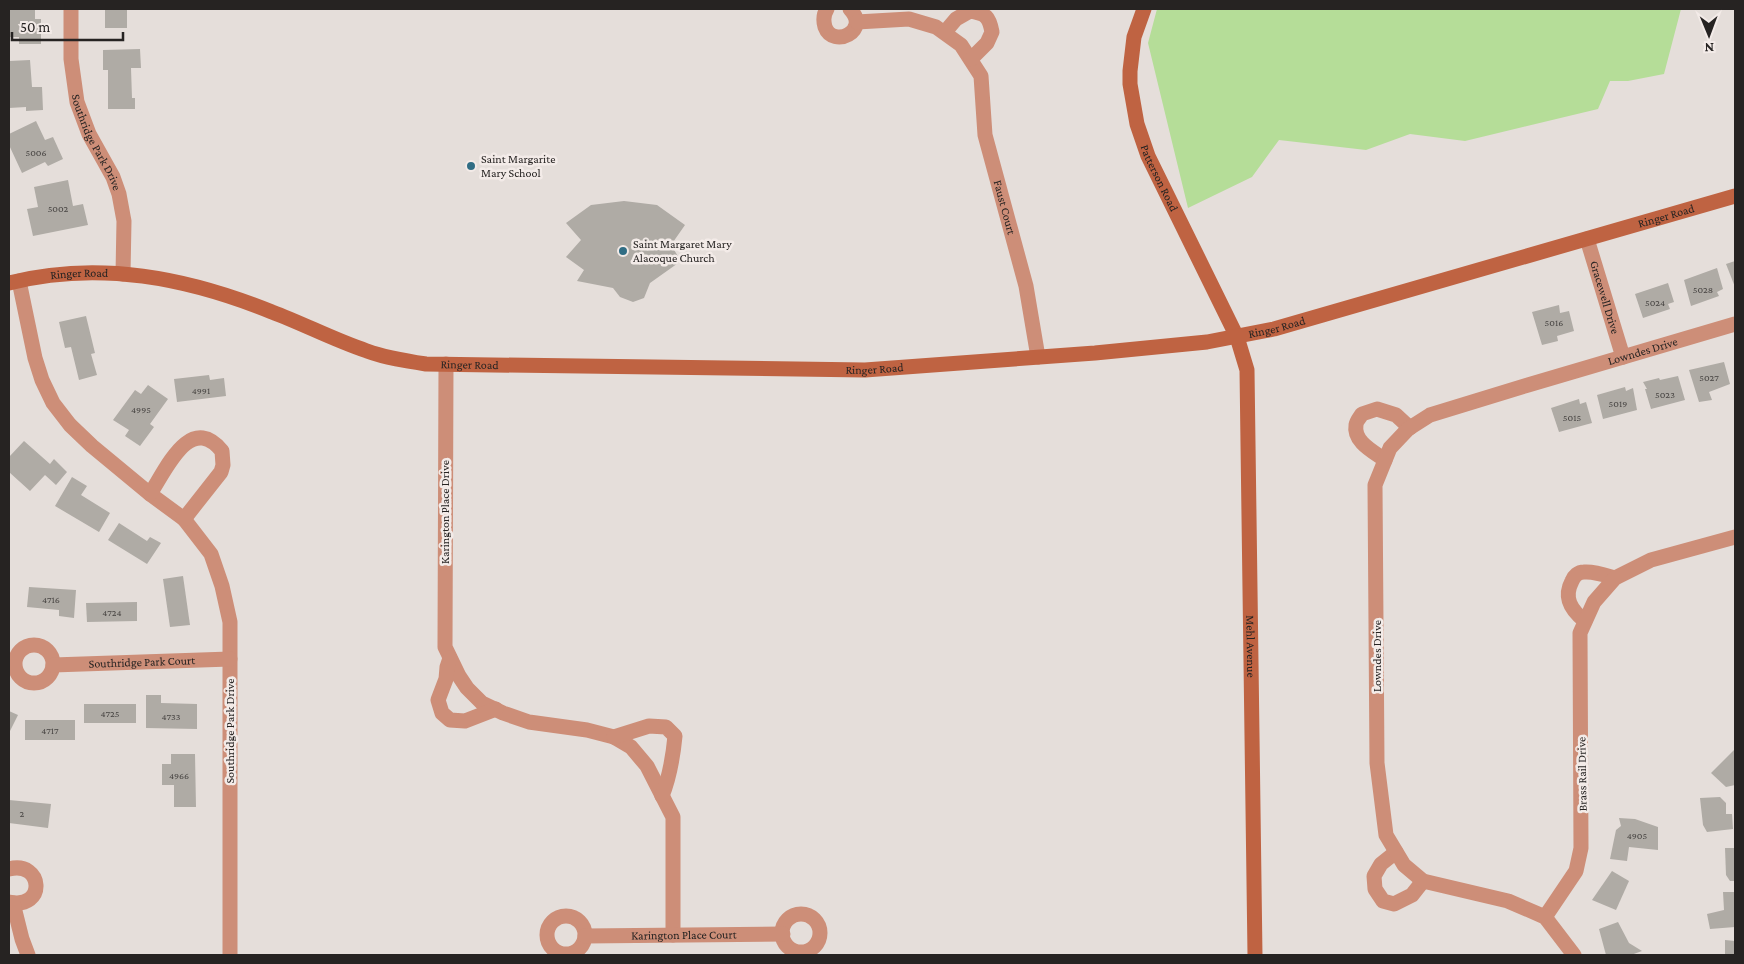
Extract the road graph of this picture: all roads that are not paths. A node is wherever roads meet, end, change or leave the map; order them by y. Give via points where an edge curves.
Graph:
1 (71, 9) edge
2 (827, 9) edge
3 (1144, 9) edge
4 (853, 15) edge
5 (945, 32) junction
6 (971, 59) junction
7 (1735, 196) edge
8 (1588, 239) junction
9 (123, 274) junction
10 (14, 282) edge
11 (1735, 324) edge
12 (1237, 337) junction
13 (1038, 357) junction
14 (1623, 357) junction
15 (446, 364) junction
16 (1410, 428) junction
17 (1385, 460) junction
18 (150, 494) junction
19 (184, 519) junction
20 (1735, 536) edge
21 (1615, 578) junction
22 (1585, 621) junction
23 (450, 658) junction
24 (230, 659) junction
25 (53, 665) dead end
26 (496, 710) junction
27 (614, 737) junction
28 (662, 796) junction
29 (1396, 852) junction
30 (9, 869) edge
31 (1423, 881) junction
32 (11, 903) edge
33 (1545, 917) junction
34 (782, 934) dead end
35 (673, 935) junction
36 (584, 936) dead end
37 (28, 955) edge
38 (230, 955) edge
39 (1254, 955) edge
40 (1574, 955) edge

1 - 9 street, Southridge Park Drive via 71,59 77,102 89,134 120,194 124,221
2 - 4 street, Faust Court via 823,20 827,31 835,37 845,37 854,30
3 - 12 street, Patterson Road via 1134,37 1130,71 1137,124 1152,164
4 - 5 street, Faust Court via 909,19
5 - 6 street, Faust Court via 961,45
5 - 6 street via 956,19 970,11 982,13 990,20 992,32 987,43
6 - 13 street, Faust Court via 981,76 984,135 1026,286
7 - 8 street, Ringer Road
8 - 12 street, Ringer Road
8 - 14 street, Gracewell Drive
9 - 10 street, Ringer Road via 51,275
9 - 15 street, Ringer Road via 174,280 226,294 383,356 426,364
10 - 18 street, Southridge Park Drive via 34,358 53,403 92,446
11 - 14 street, Lowndes Drive
12 - 13 street, Ringer Road
12 - 39 street, Mehl Avenue via 1247,370
13 - 15 street, Ringer Road via 860,370
14 - 16 street, Lowndes Drive via 1430,415
15 - 23 street, Karington Place Drive via 445,648
16 - 17 street, Lowndes Drive via 1390,448
16 - 17 street via 1396,415 1377,409 1362,414 1356,425 1358,436 1364,446
17 - 29 street, Lowndes Drive via 1375,485 1377,763 1386,835
18 - 19 street, Southridge Park Drive
18 - 19 street via 179,450 191,438 210,440 222,451 224,466
19 - 24 street, Southridge Park Drive via 211,554 222,586 230,622
20 - 21 street, Brass Rail Drive via 1651,560
21 - 22 street, Brass Rail Drive via 1594,602
21 - 22 street via 1582,572 1574,576 1567,598 1572,609
22 - 33 street, Brass Rail Drive via 1580,633 1581,848 1576,871
23 - 26 street, Karington Place Drive via 467,688
23 - 26 street, Karington Place Drive via 438,700 442,713 450,720 465,721
24 - 25 street, Southridge Park Court
24 - 38 street, Southridge Park Drive
26 - 27 street, Karington Place Drive via 529,722
27 - 28 street, Karington Place Drive via 632,747 647,766
27 - 28 street via 649,726 666,727 675,736 669,777
28 - 35 street, Karington Place Drive via 673,817
29 - 31 street, Lowndes Drive via 1404,865
29 - 31 street via 1374,876 1375,889 1383,901 1394,904 1412,895
30 - 32 street via 26,869 36,882 35,892 27,902
31 - 33 street, Lowndes Drive via 1508,901
32 - 37 street
33 - 40 street, Lowndes Drive
34 - 35 street, Karington Place Court
35 - 36 street, Karington Place Court

